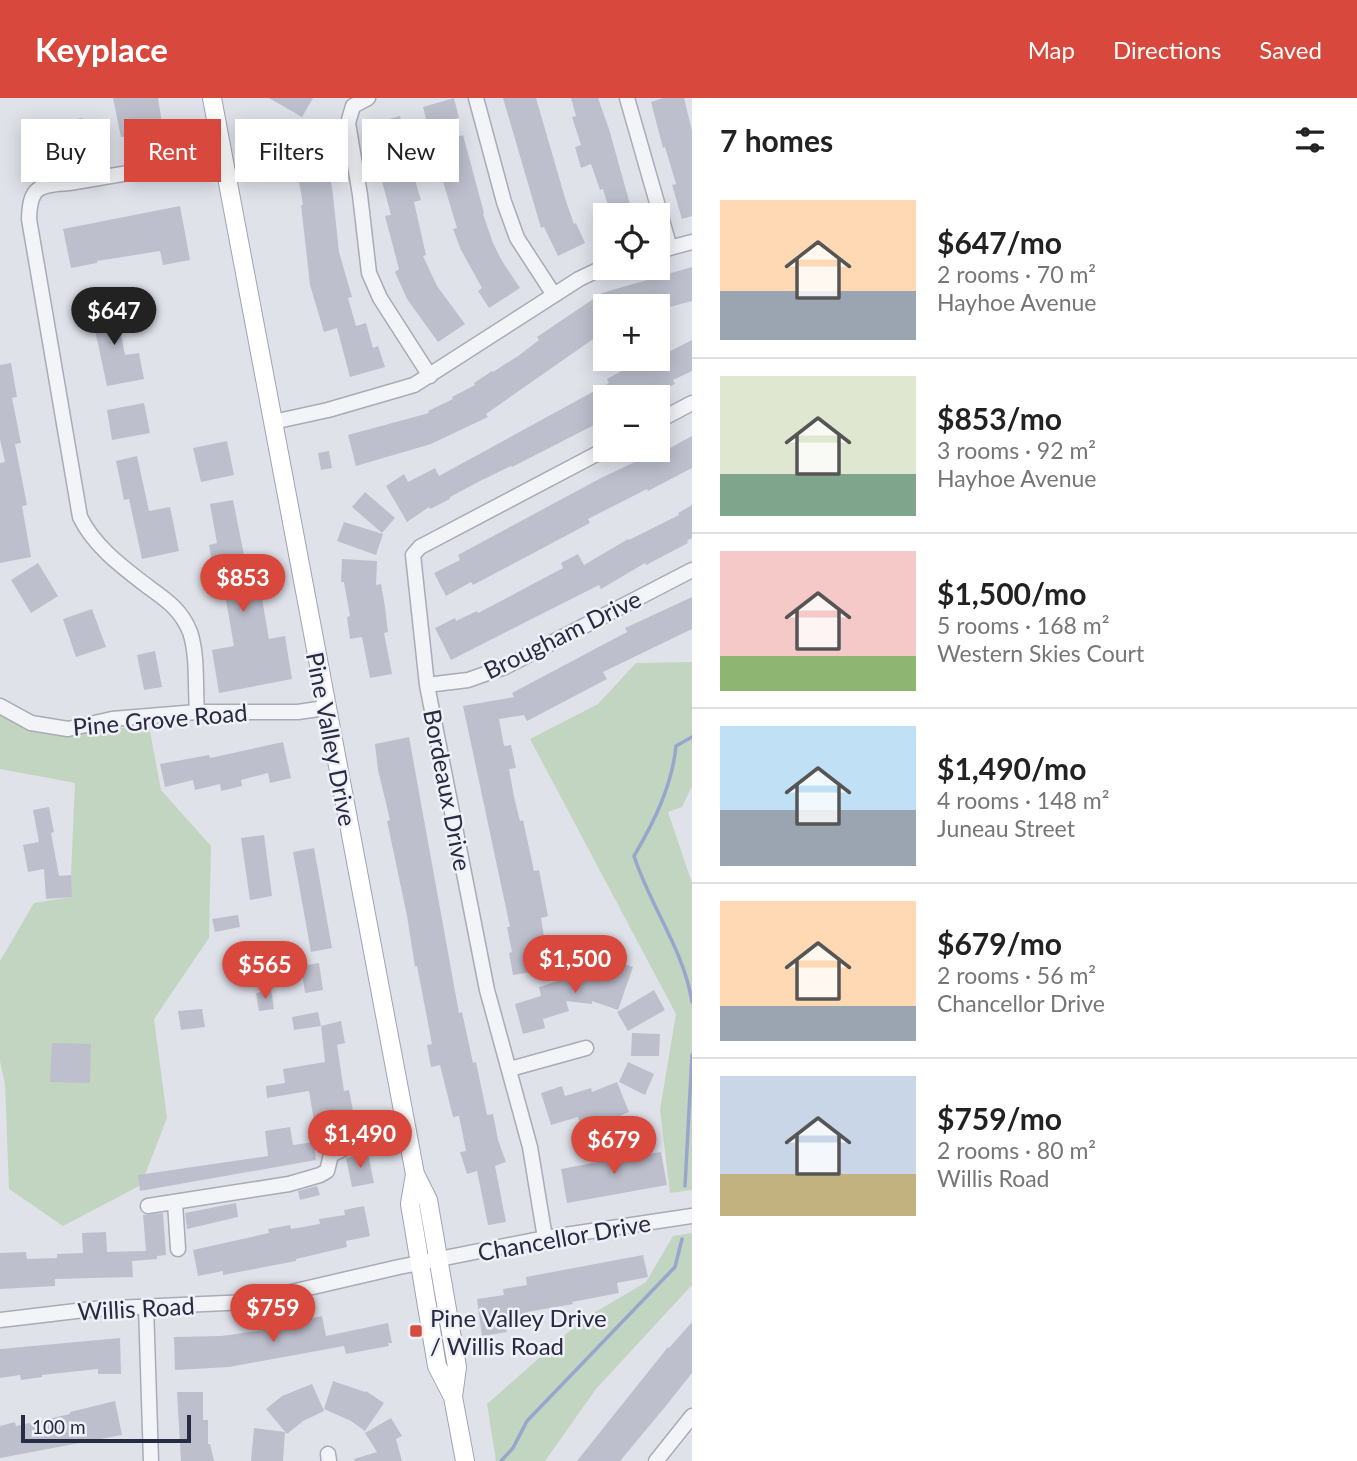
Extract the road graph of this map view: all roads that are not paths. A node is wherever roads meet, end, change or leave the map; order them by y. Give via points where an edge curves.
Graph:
1 (212, 98) edge
2 (368, 98) edge
3 (476, 98) edge
4 (627, 98) edge
5 (223, 158) junction
6 (653, 203) edge
7 (692, 242) edge
8 (670, 248) edge
9 (593, 272) edge
10 (554, 295) junction
11 (430, 376) junction
12 (692, 403) edge
13 (670, 415) edge
14 (273, 422) junction
15 (593, 456) edge
16 (692, 570) edge
17 (427, 685) junction
18 (0, 706) edge
19 (325, 708) junction
20 (197, 712) junction
21 (586, 1048) dead end
22 (510, 1069) junction
23 (408, 1139) junction
24 (175, 1203) junction
25 (148, 1206) dead end
26 (692, 1216) edge
27 (545, 1238) junction
28 (178, 1249) dead end
29 (428, 1261) junction
30 (146, 1307) junction
31 (0, 1320) edge
32 (692, 1416) edge
33 (664, 1458) edge
34 (150, 1461) edge
35 (465, 1461) edge

1 - 5 main road, Pine Valley Drive
2 - 11 street via 353,106 348,123 369,273 380,299
3 - 10 street via 517,238
4 - 6 street
5 - 14 main road, Pine Valley Drive
5 - 20 street via 48,184 38,187 29,201 80,517 86,531 111,558 180,614 193,649
7 - 8 street
9 - 10 street
10 - 11 street
11 - 14 street via 400,389
12 - 13 street
14 - 19 main road, Pine Valley Drive
15 - 17 street, Bordeaux Drive via 420,547 413,555
16 - 17 street, Brougham Drive via 505,667 468,680
17 - 22 street, Bordeaux Drive via 487,990
18 - 20 street, Pine Grove Road via 31,723 68,729 112,719
19 - 20 street, Pine Grove Road
19 - 23 main road, Pine Valley Drive
21 - 22 street
22 - 27 street, Bordeaux Drive via 530,1147
23 - 24 street via 347,1147 331,1156 327,1171 289,1184
23 - 29 main road, Pine Valley Drive via 415,1174 410,1204
24 - 25 street
24 - 28 street
26 - 27 street, Chancellor Drive
27 - 29 street, Chancellor Drive
29 - 30 street, Willis Road via 248,1302
29 - 35 main road, Pine Valley Drive via 457,1367 453,1397
30 - 31 street, Willis Road
30 - 34 street
32 - 33 street

